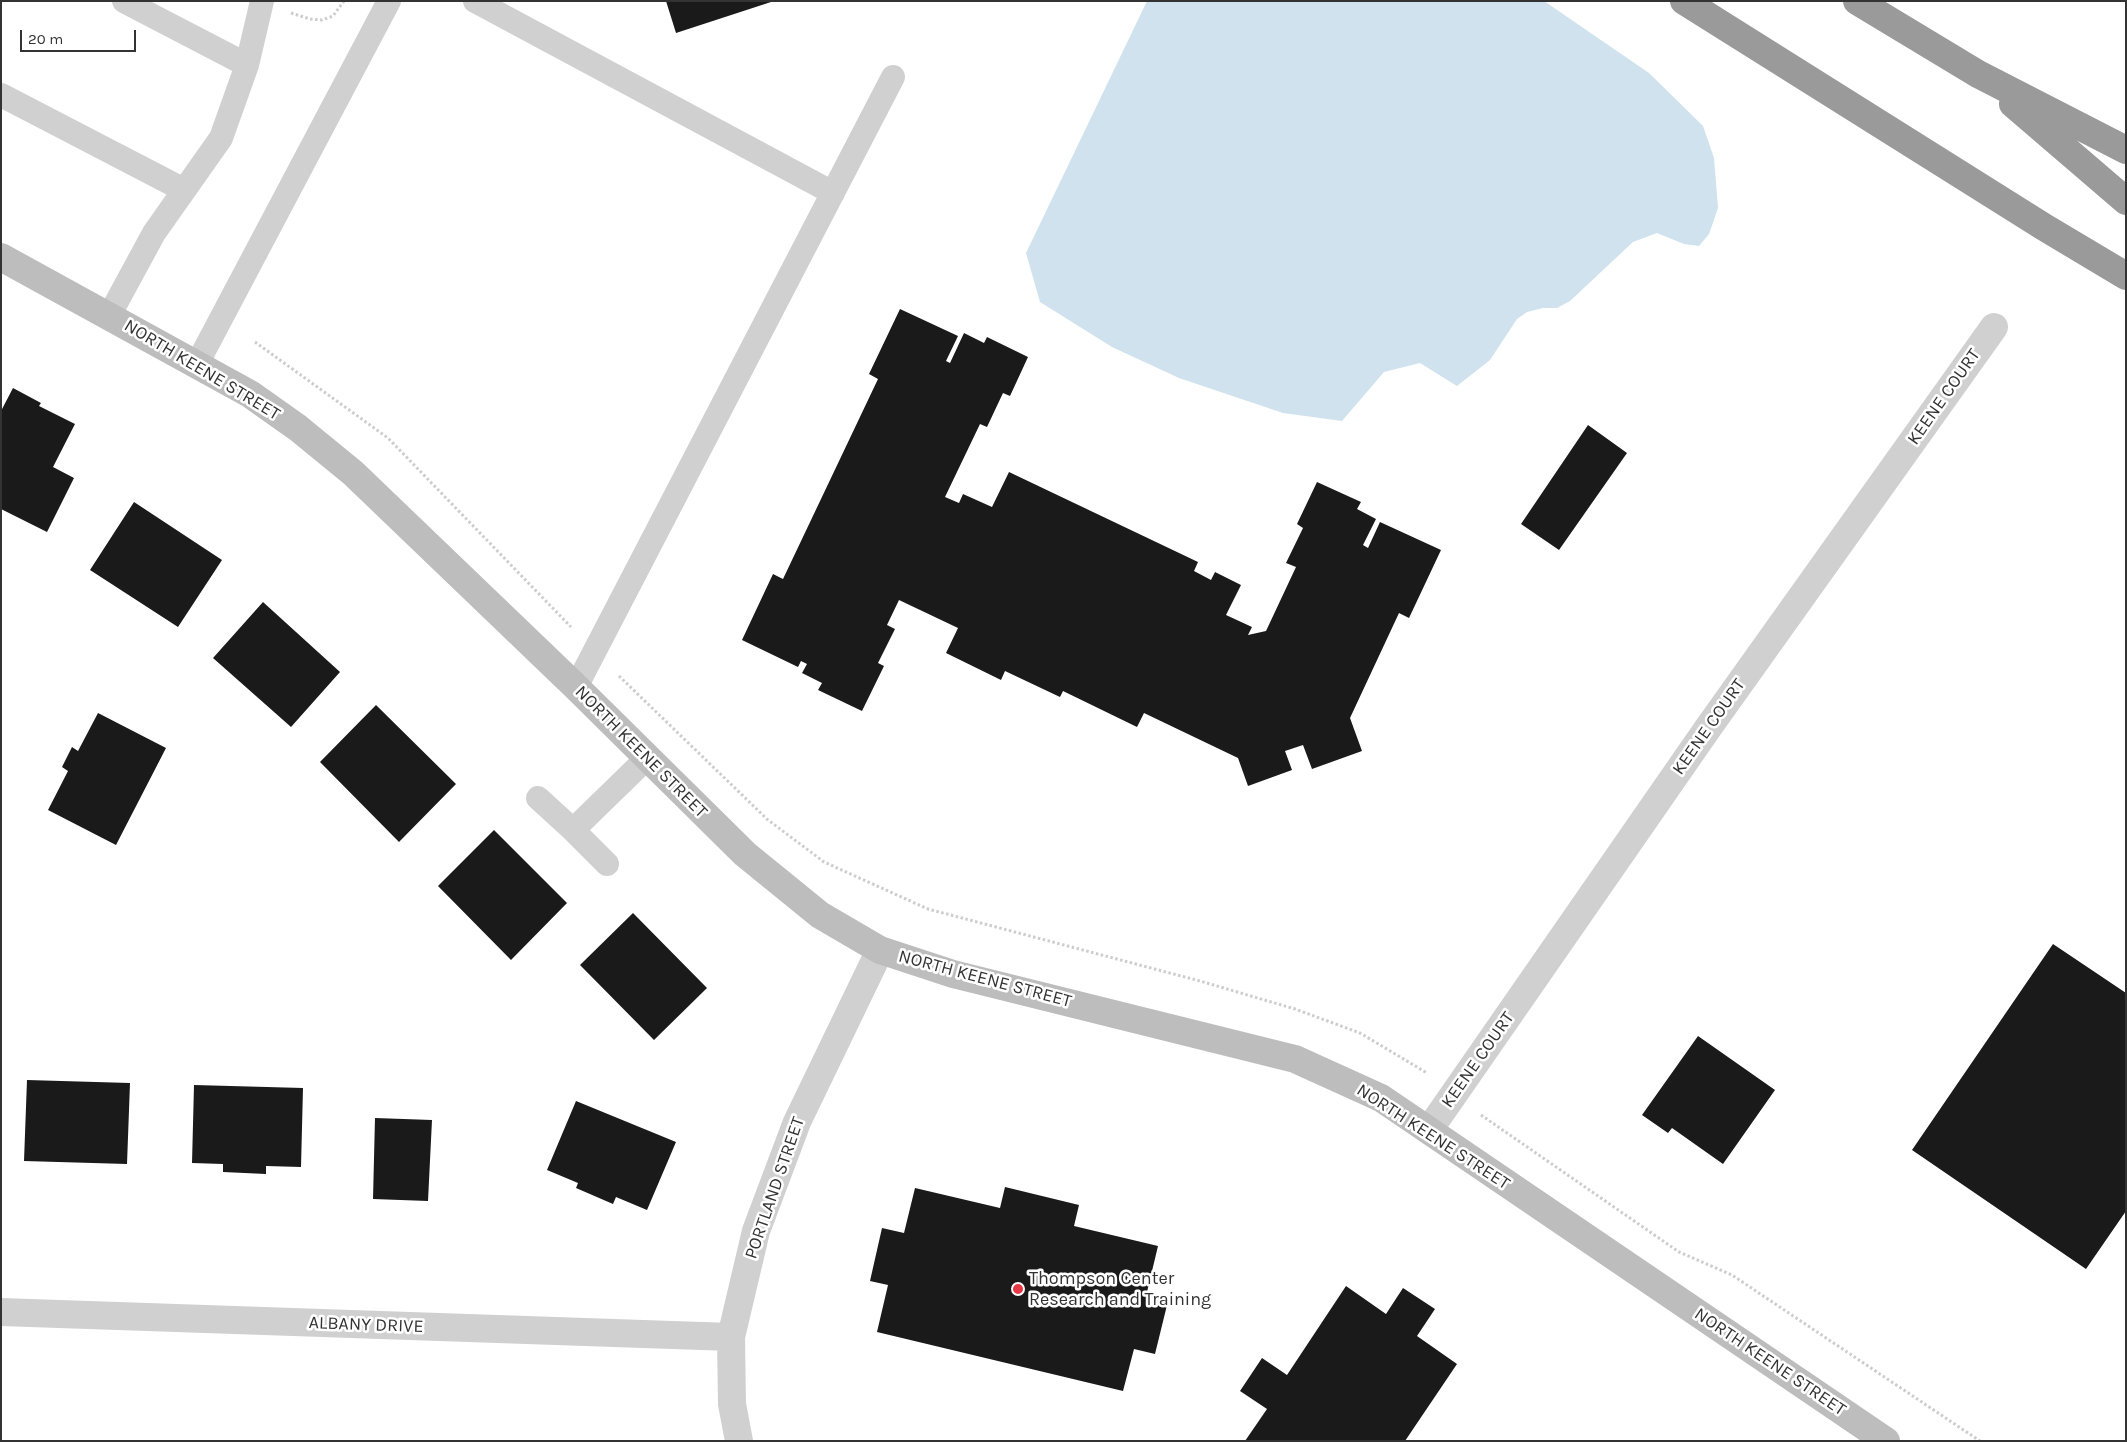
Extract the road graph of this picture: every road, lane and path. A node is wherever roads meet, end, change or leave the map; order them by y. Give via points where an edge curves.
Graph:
1 (124, 1) edge
2 (344, 1) edge
3 (389, 1) edge
4 (475, 1) edge
5 (1684, 1) edge
6 (1857, 1) edge
7 (262, 2) edge
8 (247, 66) junction
9 (1978, 74) junction
10 (893, 76) dead end
11 (1, 95) edge
12 (2126, 150) edge
13 (184, 190) junction
14 (833, 193) junction
15 (2126, 200) edge
16 (1, 257) edge
17 (2126, 276) edge
18 (110, 316) junction
19 (1994, 327) dead end
20 (255, 342) dead end
21 (197, 364) junction
22 (594, 652) junction
23 (576, 687) junction
24 (647, 758) junction
25 (538, 798) dead end
26 (573, 830) junction
27 (606, 864) dead end
28 (880, 950) junction
29 (1454, 1095) junction
30 (1429, 1130) junction
31 (1, 1312) edge
32 (731, 1337) junction
33 (739, 1441) edge
34 (1886, 1441) edge
35 (1980, 1441) edge

1 - 8 lane
2 - 7 path via 333,16 322,20
3 - 21 lane
4 - 14 lane
5 - 17 highway via 2044,228
6 - 9 highway
7 - 8 lane
8 - 13 lane via 221,138
9 - 12 highway
9 - 15 highway
10 - 14 lane
11 - 13 lane
13 - 18 lane via 154,233
14 - 22 lane
16 - 18 street, NORTH KEENE STREET
18 - 21 street, NORTH KEENE STREET
19 - 29 street, KEENE COURT via 1708,728
20 - 22 path via 388,438
21 - 23 street, NORTH KEENE STREET via 250,394 298,428 352,474
22 - 23 lane
22 - 29 path via 768,820 824,862 928,909 1200,981 1295,1009 1360,1033 1421,1068
23 - 24 street, NORTH KEENE STREET
24 - 26 lane
24 - 28 street, NORTH KEENE STREET via 745,854 820,915
25 - 26 lane
26 - 27 lane
28 - 30 street, NORTH KEENE STREET via 953,974 1295,1059 1381,1098
28 - 32 street, PORTLAND STREET via 797,1122 756,1231
29 - 30 street, KEENE COURT
29 - 35 path via 1679,1252 1732,1275
30 - 34 street, NORTH KEENE STREET
31 - 32 street, ALBANY DRIVE
32 - 33 street, PORTLAND STREET via 732,1404

